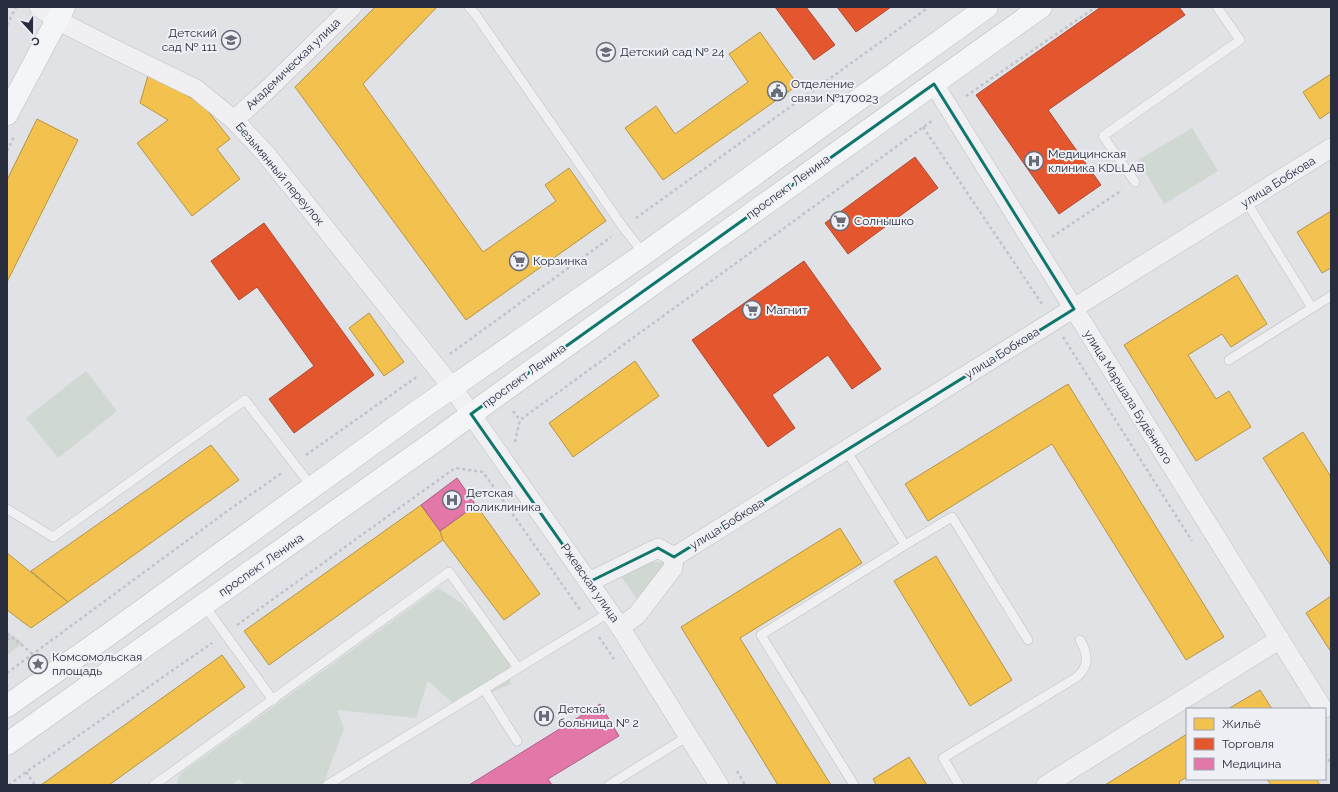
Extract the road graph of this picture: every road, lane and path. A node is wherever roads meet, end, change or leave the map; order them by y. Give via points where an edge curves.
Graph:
1 (16, 7) edge
2 (39, 7) edge
3 (352, 7) edge
4 (469, 7) edge
5 (929, 7) edge
6 (987, 7) edge
7 (1041, 7) edge
8 (1096, 7) edge
9 (1217, 7) edge
10 (61, 13) edge
11 (7, 26) edge
12 (934, 84) junction
13 (949, 109) junction
14 (7, 114) edge
15 (234, 120) junction
16 (923, 127) junction
17 (1331, 148) edge
18 (1135, 182) joint
19 (1246, 201) junction
20 (623, 228) junction
21 (1050, 238) dead end
22 (644, 254) junction
23 (1331, 296) edge
24 (1312, 308) junction
25 (1074, 309) junction
26 (1053, 321) junction
27 (464, 345) dead end
28 (1229, 360) dead end
29 (452, 387) junction
30 (398, 391) dead end
31 (471, 414) junction
32 (520, 420) dead end
33 (846, 450) junction
34 (294, 464) junction
35 (312, 487) junction
36 (7, 509) edge
37 (1194, 544) dead end
38 (906, 545) junction
39 (674, 557) junction
40 (589, 582) junction
41 (204, 605) junction
42 (615, 619) junction
43 (7, 633) edge
44 (7, 639) edge
45 (15, 639) junction
46 (1280, 639) junction
47 (1028, 640) dead end
48 (1080, 640) dead end
49 (34, 655) junction
50 (518, 668) junction
51 (7, 674) edge
52 (484, 689) junction
53 (273, 700) junction
54 (7, 706) edge
55 (1322, 708) edge
56 (688, 736) junction
57 (517, 740) dead end
58 (7, 744) edge
59 (26, 772) dead end
60 (35, 785) edge
61 (154, 785) edge
62 (327, 785) edge
63 (609, 785) edge
64 (719, 785) edge
65 (854, 785) edge
66 (959, 785) edge
67 (1046, 785) edge

1 - 11 path
2 - 10 street, Безымянный переулок
3 - 15 street, Академическая улица
4 - 20 lane
5 - 20 path
6 - 22 main road
7 - 12 main road, проспект Ленина
8 - 13 path
9 - 18 lane via 1240,40 1103,136
10 - 14 main road
10 - 15 street, Безымянный переулок via 110,47 196,89
12 - 13 street, улица Маршала Будённого
12 - 31 main road, проспект Ленина
13 - 16 path
13 - 25 street, улица Маршала Будённого
15 - 29 street, Безымянный переулок via 265,153
16 - 26 path
16 - 32 path
17 - 19 street, улица Бобкова
18 - 21 path
19 - 24 lane
19 - 25 street, улица Бобкова
20 - 22 lane
20 - 27 path
22 - 29 main road
23 - 24 lane
24 - 28 lane
25 - 26 street, улица Бобкова
25 - 46 street, улица Маршала Будённого
26 - 33 street, улица Бобкова
26 - 37 path
29 - 31 street, Ржевская улица
29 - 35 main road
30 - 34 path
31 - 40 street, Ржевская улица
31 - 41 main road, проспект Ленина
33 - 38 lane
33 - 39 street, улица Бобкова
34 - 35 lane
34 - 36 lane via 245,400 53,537
34 - 49 path
35 - 54 main road
38 - 47 lane via 952,517
38 - 65 lane via 761,635
39 - 40 street via 658,548
39 - 42 street via 673,568 637,615
40 - 42 street, Ржевская улица
41 - 53 lane
41 - 58 main road, проспект Ленина
42 - 50 lane
42 - 56 street, Ржевская улица
43 - 45 path
44 - 45 path
45 - 49 path
46 - 55 street, улица Маршала Будённого
46 - 67 street
48 - 66 lane via 1086,655 1083,671 943,758
49 - 51 path
50 - 52 lane
50 - 53 lane via 449,572
52 - 57 lane
52 - 62 lane
53 - 61 lane
56 - 63 lane
56 - 64 street, Ржевская улица
59 - 60 path

